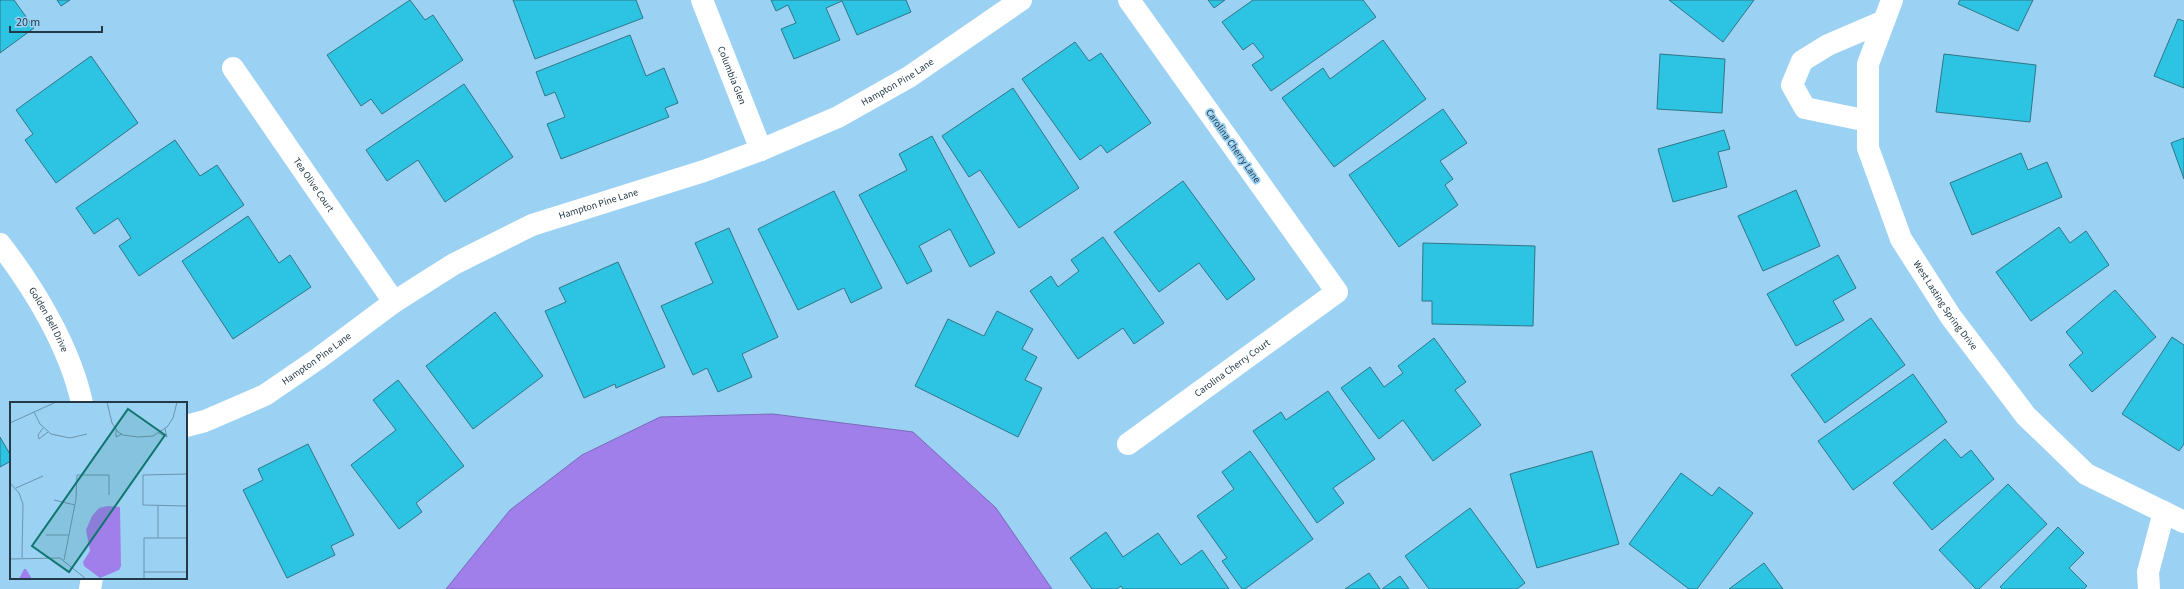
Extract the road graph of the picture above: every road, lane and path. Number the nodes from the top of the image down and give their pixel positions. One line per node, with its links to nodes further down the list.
1 (702, 0): 8 (street, Columbia Glen)
2 (1021, 0): 8 (street, Hampton Pine Lane)
3 (1129, 0): 10 (street, Carolina Cherry Lane)
4 (1892, 0): 5 (street, West Lasting Spring Drive)
5 (1884, 21): 7 (street, West Lasting Spring Drive); 7 (street)
6 (233, 68): 11 (street, Tea Olive Court)
7 (1868, 121): 15 (street, West Lasting Spring Drive)
8 (761, 150): 11 (street, Hampton Pine Lane)
9 (0, 244): 12 (street, Golden Bell Drive)
10 (1337, 292): 14 (street, Carolina Cherry Court)
11 (394, 302): 13 (street, Hampton Pine Lane)
12 (82, 402)
13 (187, 426)
14 (1128, 444)
15 (2164, 512): 16 (street, West Lasting Spring Drive); 19 (street)
16 (2184, 522)
17 (92, 579): 18 (street)
18 (90, 589)
19 (2149, 589)

